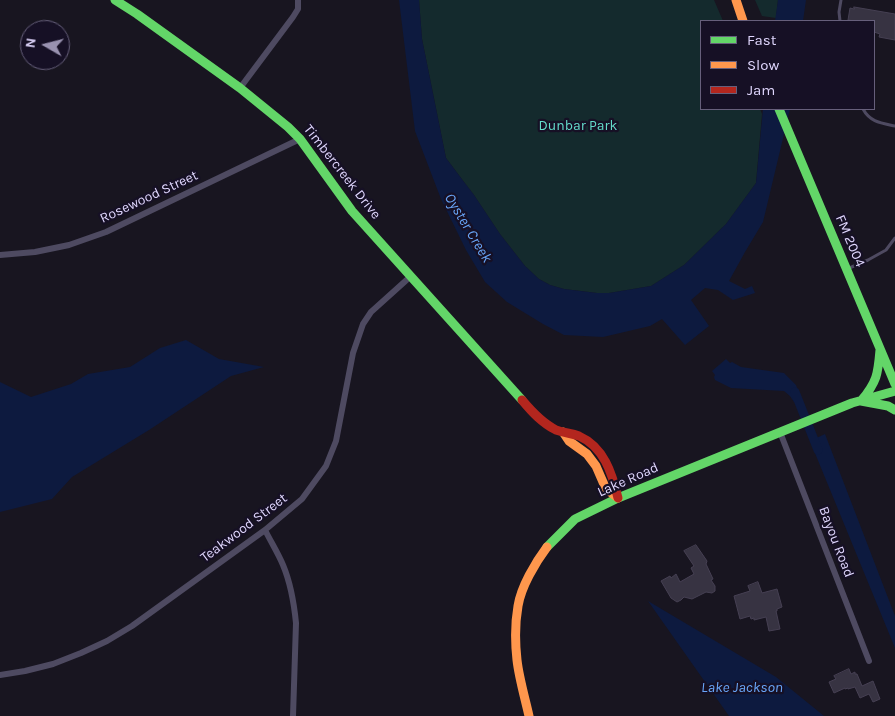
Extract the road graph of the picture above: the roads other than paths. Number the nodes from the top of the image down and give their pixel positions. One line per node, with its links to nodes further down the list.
1 (115, 0): 7 (street, Timbercreek Drive)
2 (298, 0): 7 (street)
3 (736, 0): 5 (street)
4 (841, 0): 6 (lane)
5 (744, 20)
6 (840, 20)
7 (240, 88): 11 (street, Timbercreek Drive)
8 (779, 110): 14 (street, FM 2004 / FM 2004)
9 (864, 110): 10 (lane)
10 (895, 126)
11 (300, 139): 13 (street, Rosewood Street); 15 (street, Timbercreek Drive)
12 (895, 238): 14 (lane)
13 (0, 255)
14 (847, 269): 16 (street, FM 2004 / FM 2004)
15 (411, 276): 22 (street, Timbercreek Drive); 23 (street, Teakwood Street)
16 (880, 348): 17 (street, FM 2004 / FM 2004); 19 (street)
17 (895, 384)
18 (895, 391): 19 (street, Lake Road)
19 (861, 401): 20 (street); 21 (street, Lake Road)
20 (895, 410)
21 (780, 432): 22 (street, Lake Road); 24 (street, Bayou Road)
22 (618, 498): 27 (street, Lake Road)
23 (265, 530): 25 (street, Teakwood Street); 26 (street)
24 (869, 661)
25 (0, 675)
26 (293, 716)
27 (529, 716)

